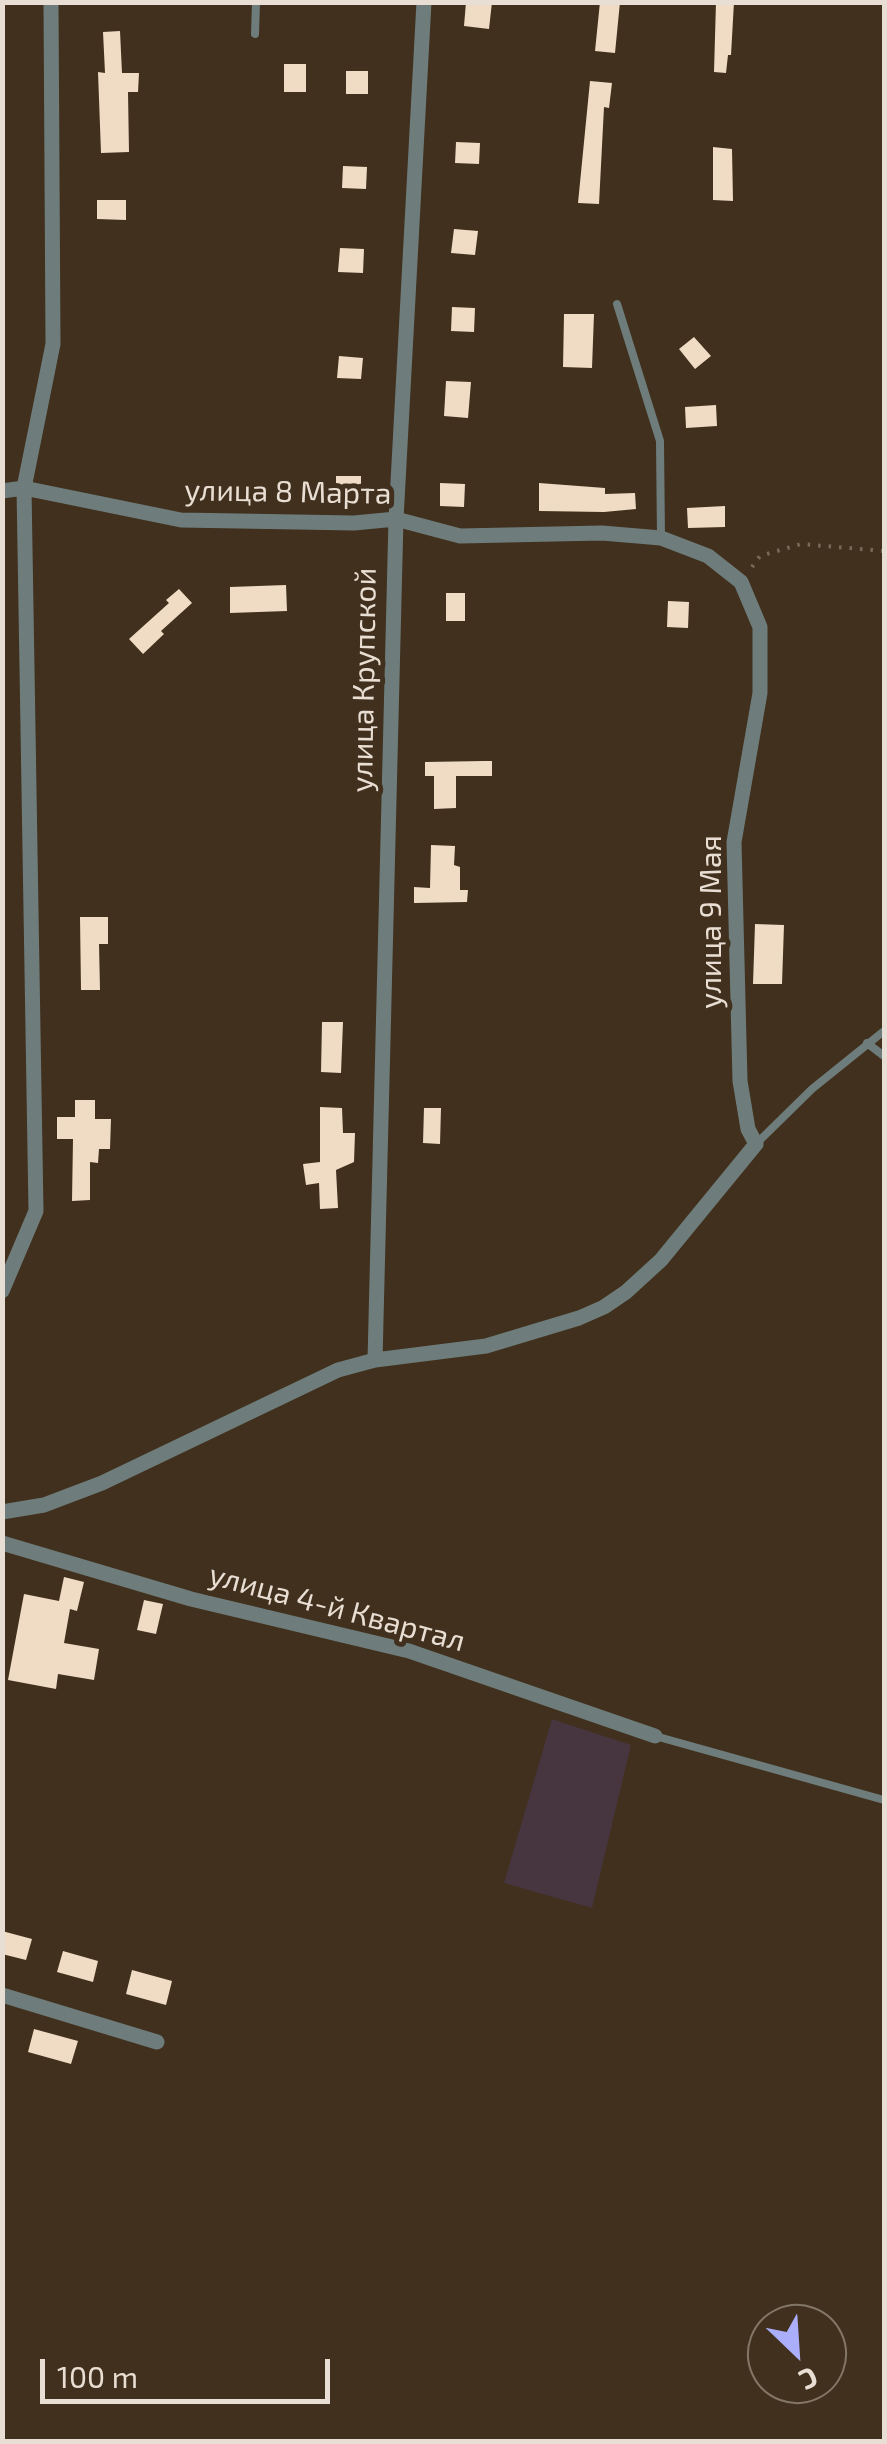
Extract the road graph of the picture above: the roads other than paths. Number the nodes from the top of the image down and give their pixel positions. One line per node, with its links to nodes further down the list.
1 (51, 2): 6 (street)
2 (256, 2): 4 (lane)
3 (424, 2): 8 (street, улица Крупской)
4 (255, 34)
5 (617, 304): 9 (lane)
6 (24, 488): 7 (street, улица 8 Марта); 8 (street, улица 8 Марта); 15 (street)
7 (2, 491)
8 (396, 519): 9 (street, улица 8 Марта); 16 (street, улица Крупской)
9 (662, 538): 10 (street, улица 8 Марта)
10 (741, 582): 14 (street, улица 9 Мая)
11 (884, 1030): 12 (lane)
12 (867, 1043): 13 (lane); 14 (lane)
13 (884, 1056)
14 (756, 1144): 16 (street)
15 (2, 1291)
16 (375, 1360): 17 (street)
17 (2, 1512)
18 (2, 1542): 19 (street, улица 4-й Квартал)
19 (654, 1736): 20 (lane)
20 (884, 1800)
21 (2, 1996): 22 (street)
22 (157, 2042)

